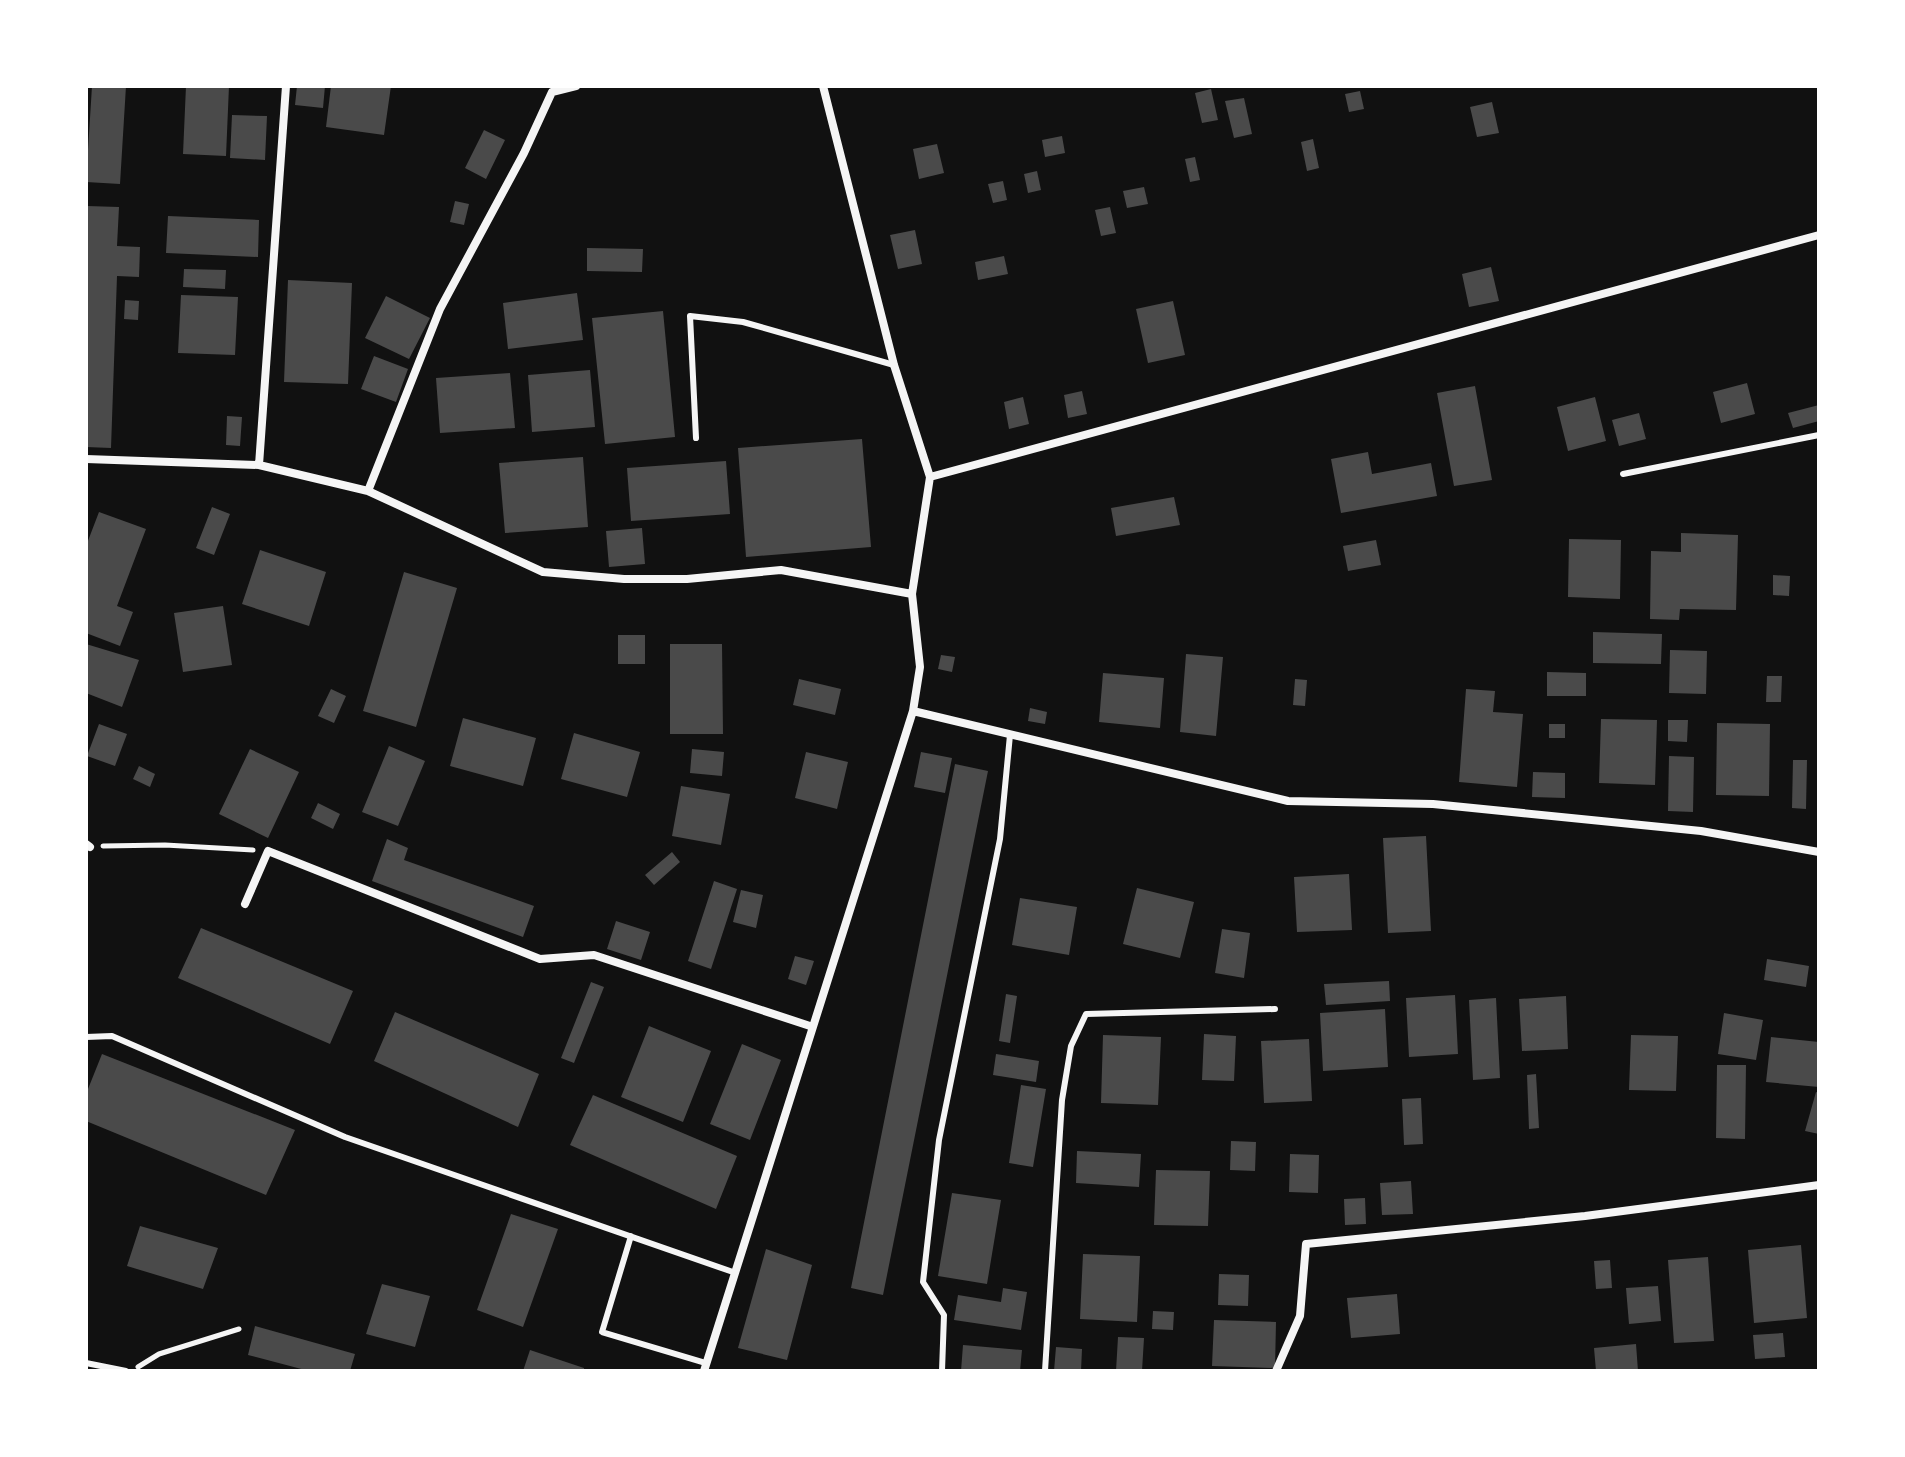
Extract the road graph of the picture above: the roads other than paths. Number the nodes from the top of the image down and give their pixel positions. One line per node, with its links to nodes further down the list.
1 (286, 86): 9 (street)
2 (576, 86): 12 (street)
3 (823, 86): 5 (street)
4 (1819, 235): 11 (street)
5 (894, 365): 7 (lane); 11 (street)
6 (1819, 435): 10 (lane)
7 (696, 438)
8 (86, 459): 9 (street)
9 (259, 465): 12 (street)
10 (1623, 474)
11 (930, 477): 13 (street)
12 (368, 491): 13 (street)
13 (912, 594): 14 (street)
14 (913, 711): 15 (street); 19 (street)
15 (1010, 735): 16 (street); 27 (lane)
16 (1819, 852)
17 (245, 904): 19 (street)
18 (1275, 1009): 28 (lane)
19 (810, 1026): 23 (street)
20 (86, 1037): 22 (lane)
21 (1819, 1185): 29 (street)
22 (631, 1236): 23 (lane); 25 (lane)
23 (733, 1272): 25 (street)
24 (86, 1363): 26 (lane)
25 (705, 1367)
26 (128, 1371)
27 (942, 1371)
28 (1045, 1371)
29 (1276, 1371)

